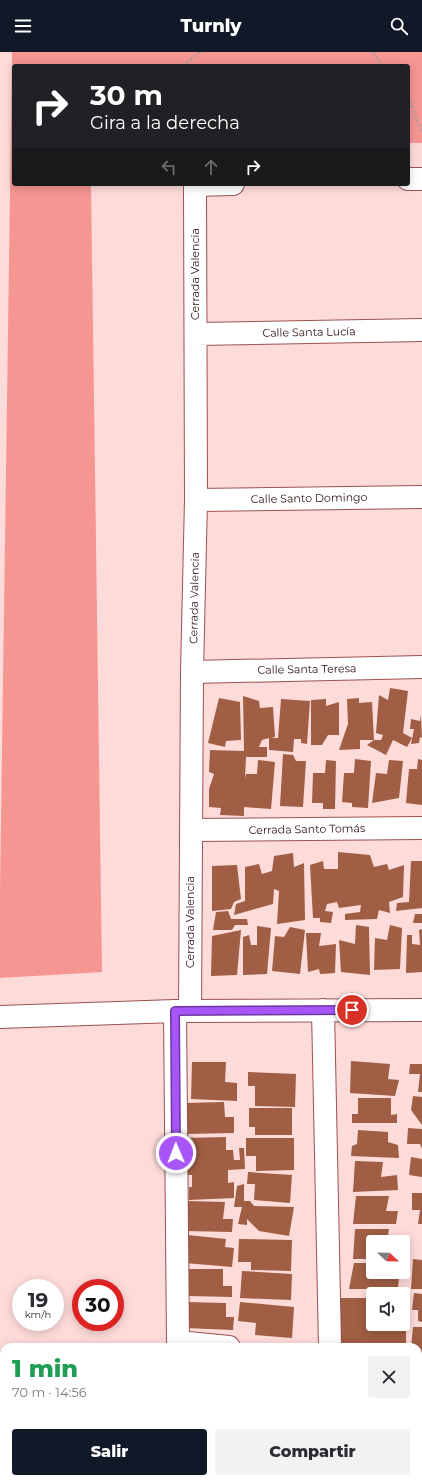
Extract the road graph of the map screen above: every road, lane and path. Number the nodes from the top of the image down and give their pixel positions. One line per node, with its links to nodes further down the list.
1 (200, 52): 3 (path)
2 (373, 52): 4 (path)
3 (185, 64)
4 (382, 64)
5 (410, 101): 6 (path)
6 (422, 132)
7 (410, 179): 8 (street)
8 (422, 179)
9 (195, 186): 11 (street, Cerrada Valencia)
10 (422, 330): 11 (street, Calle Santa Lucía)
11 (196, 334): 13 (street, Cerrada Valencia)
12 (422, 496): 13 (street, Calle Santo Domingo)
13 (196, 500): 15 (street, Cerrada Valencia)
14 (422, 666): 15 (street, Calle Santa Teresa)
15 (192, 672): 17 (street, Cerrada Valencia)
16 (422, 828): 17 (street, Cerrada Santo Tomás)
17 (191, 830): 20 (street, Cerrada Valencia)
18 (323, 1010): 19 (street); 20 (street); 23 (street)
19 (422, 1010)
20 (182, 1011): 21 (street); 22 (street, Cerrada Valencia)
21 (0, 1017)
22 (188, 1343)
23 (330, 1343)

